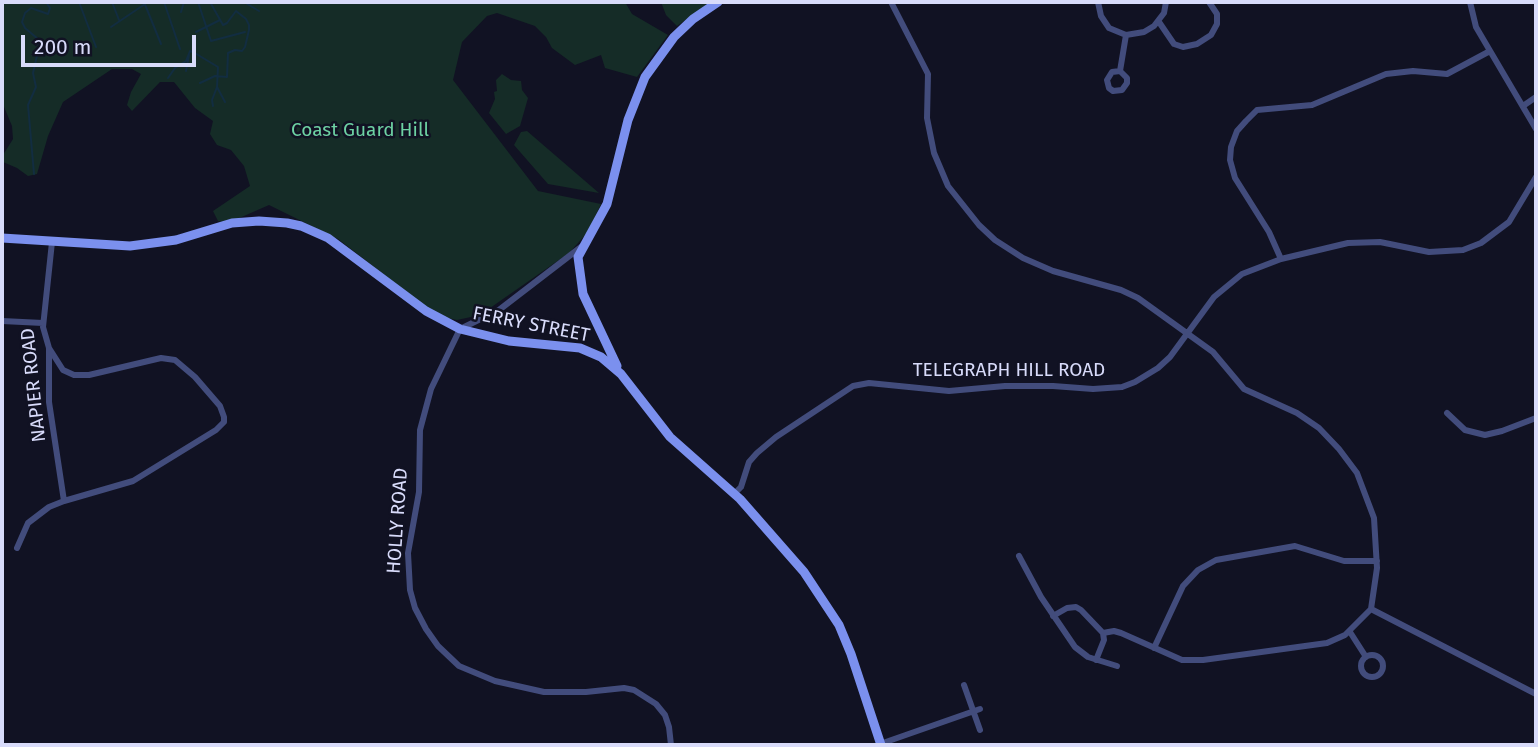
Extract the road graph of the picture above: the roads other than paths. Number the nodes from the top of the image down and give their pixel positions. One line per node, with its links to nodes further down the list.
1 (719, 2): 17 (street)
2 (891, 2): 22 (street)
3 (1098, 2): 8 (street)
4 (1166, 2): 7 (street)
5 (1209, 2): 7 (street)
6 (1470, 2): 9 (street)
7 (1158, 22): 8 (street)
8 (1126, 35): 10 (street)
9 (1490, 51): 12 (street); 18 (street)
10 (1120, 71)
11 (1536, 97): 12 (street)
12 (1523, 106): 13 (street)
13 (1536, 129)
14 (1536, 177): 18 (street, TELEGRAPH HILL ROAD)
15 (2, 238): 16 (street, FERRY STREET)
16 (52, 242): 20 (street, NAPIER ROAD); 21 (street, FERRY STREET)
17 (585, 243): 21 (street); 24 (street)
18 (1280, 259): 22 (street, TELEGRAPH HILL ROAD)
19 (2, 321): 20 (street)
20 (43, 323): 23 (street, NAPIER ROAD)
21 (460, 329): 24 (street, FERRY STREET); 45 (street, HOLLY ROAD)
22 (1186, 333): 27 (street, TELEGRAPH HILL ROAD); 31 (street)
23 (49, 348): 28 (street, NAPIER ROAD); 28 (street)
24 (621, 374): 27 (street, FERRY STREET)
25 (1447, 413): 26 (street)
26 (1536, 418)
27 (734, 494): 44 (street, FERRY STREET)
28 (64, 501): 29 (street)
29 (17, 548)
30 (1019, 556): 33 (street)
31 (1377, 561): 32 (street); 36 (street)
32 (1371, 610): 34 (street); 41 (street)
33 (1053, 616): 35 (street); 38 (street)
34 (1350, 632): 36 (street); 37 (street)
35 (1103, 633): 36 (street); 38 (street)
36 (1154, 648)
37 (1366, 657)
38 (1096, 660): 39 (street)
39 (1117, 666)
40 (964, 685): 42 (street)
41 (1536, 694)
42 (977, 710): 43 (street); 44 (street)
43 (980, 730)
44 (880, 744)
45 (671, 745)

